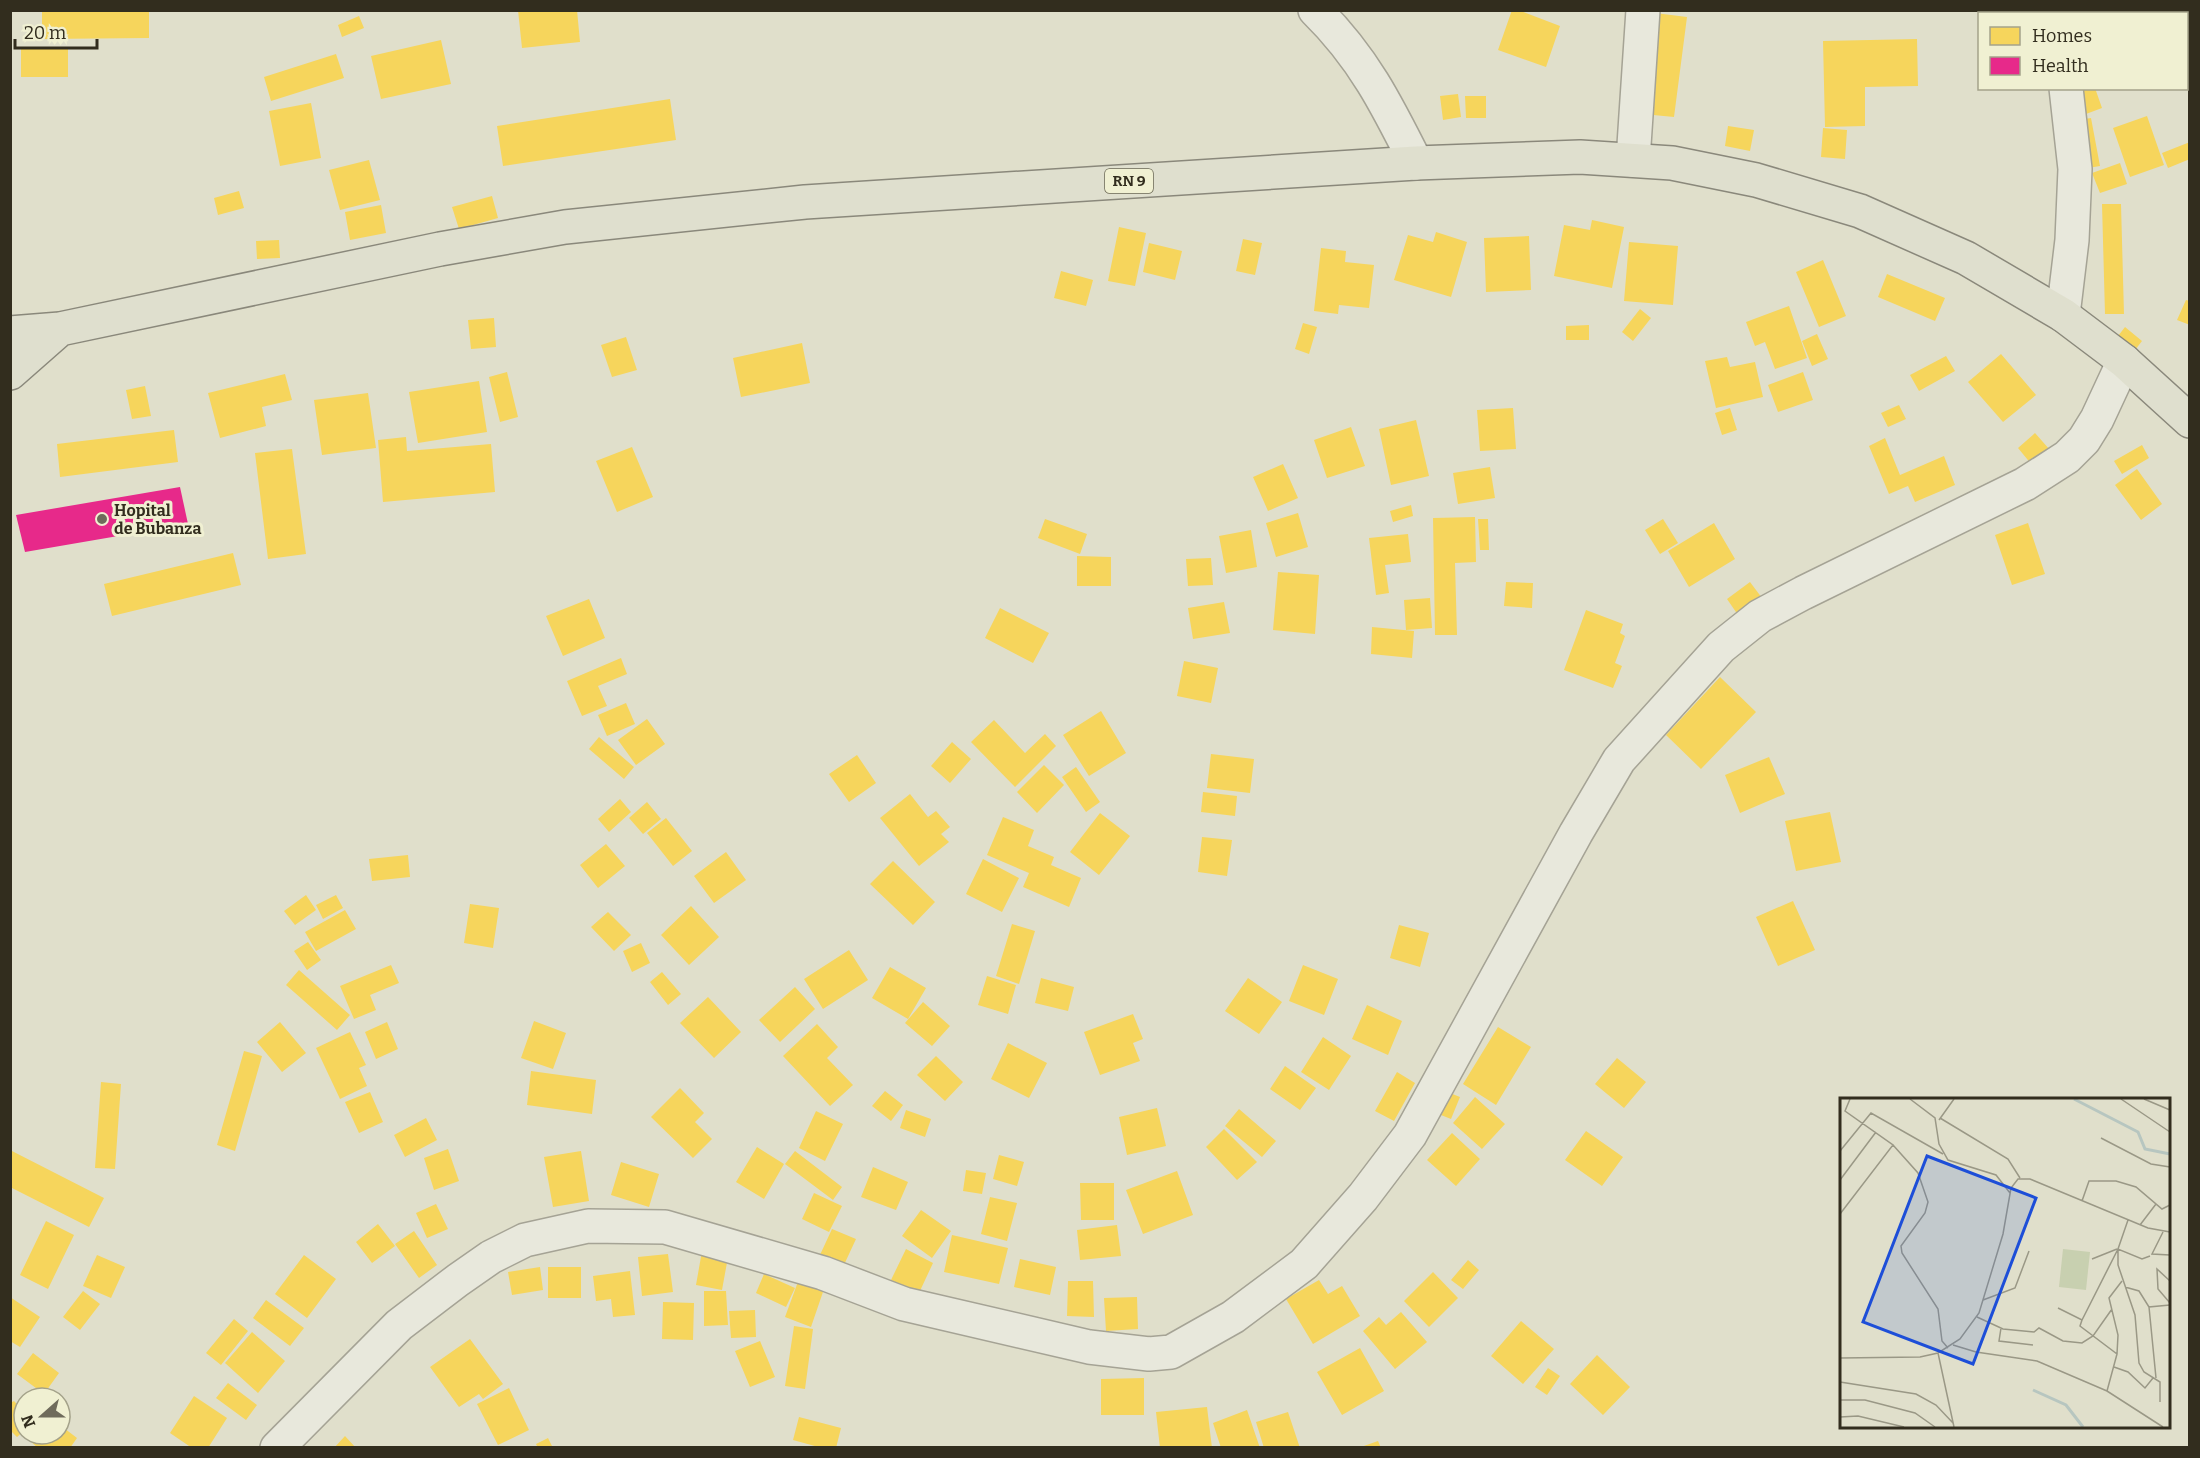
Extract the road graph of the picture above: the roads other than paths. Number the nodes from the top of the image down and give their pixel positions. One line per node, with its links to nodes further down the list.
1 (1315, 10): 5 (street)
2 (1643, 10): 4 (street)
3 (2066, 90): 6 (street)
4 (1633, 160): 5 (main road, RN 9); 6 (main road, RN 9)
5 (1416, 163): 7 (main road, RN 9)
6 (2063, 315): 9 (main road, RN 9)
7 (60, 328): 8 (main road, RN 9); 10 (main road)
8 (10, 333)
9 (2124, 361): 11 (main road, RN 9); 12 (street)
10 (10, 372)
11 (2190, 421)
12 (277, 1448)

